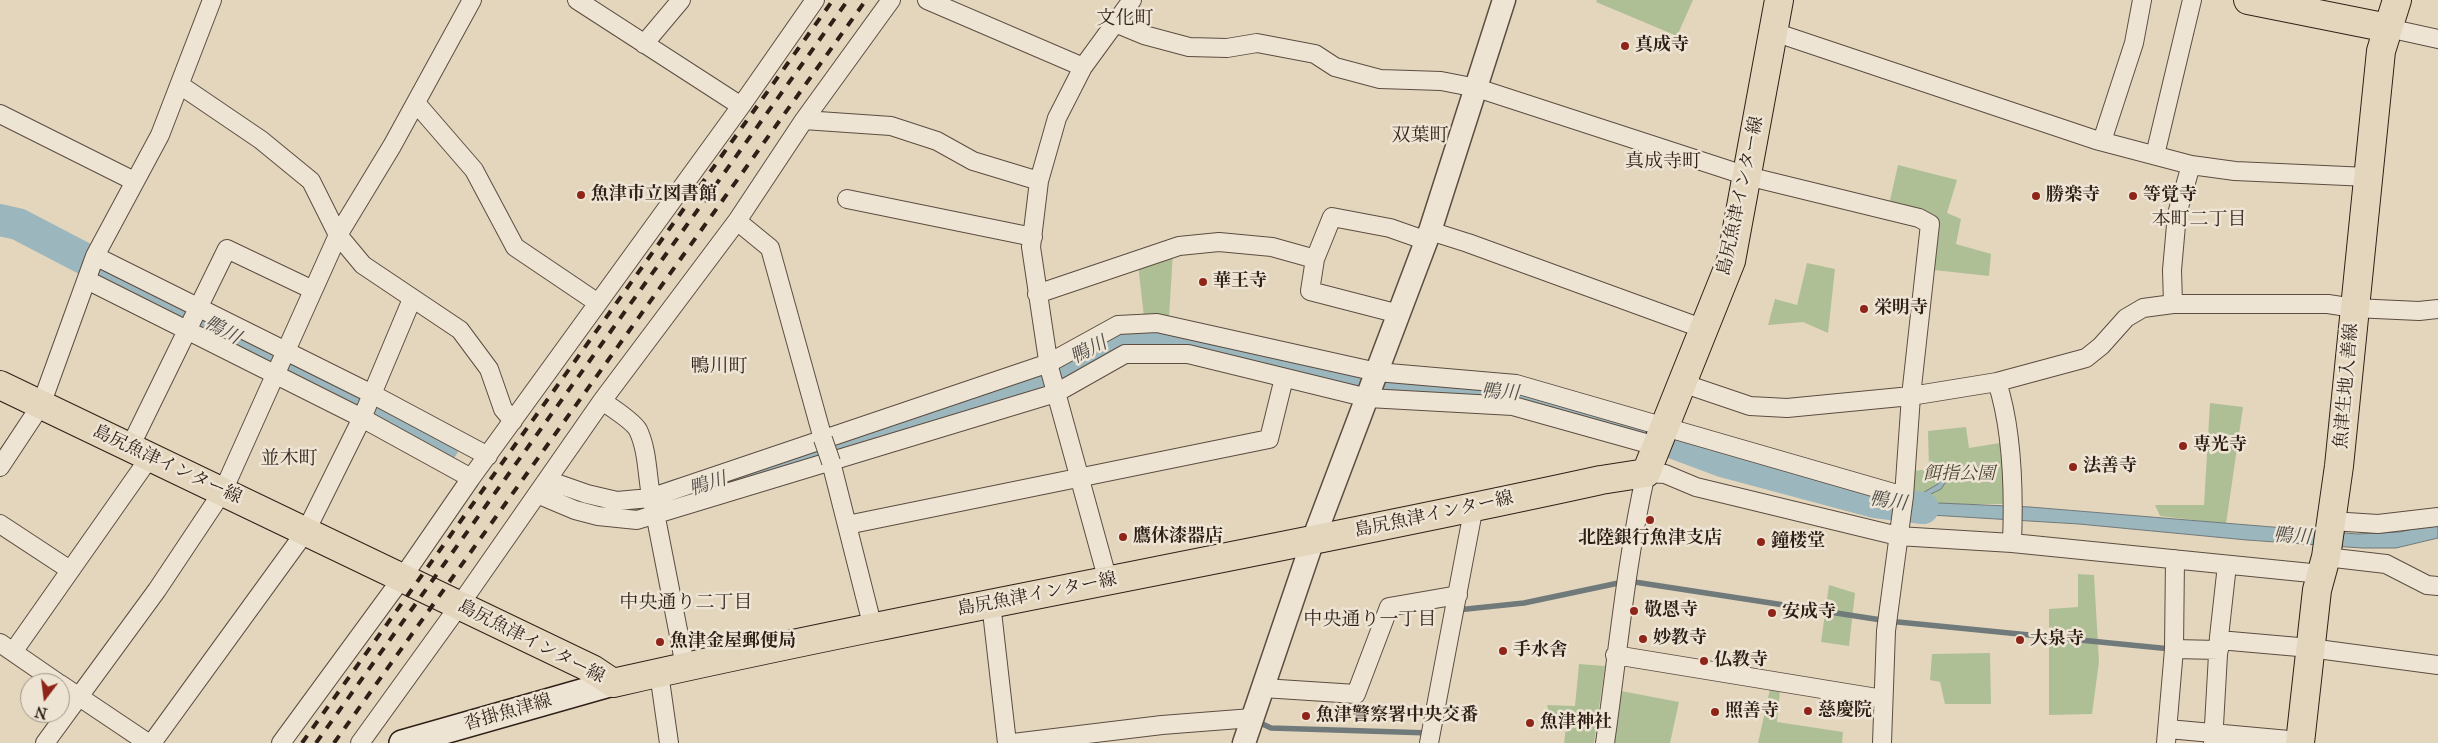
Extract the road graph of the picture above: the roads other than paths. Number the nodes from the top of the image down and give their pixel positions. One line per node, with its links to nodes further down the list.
1 (212, 0): 21 (street)
2 (472, 0): 23 (street)
3 (577, 0): 19 (street)
4 (680, 0): 19 (street)
5 (814, 0): 24 (street)
6 (891, 0): 26 (street)
7 (927, 0): 20 (street)
8 (1132, 0): 15 (street)
9 (1504, 0): 22 (street)
10 (1779, 0): 17 (main road, 島尻魚津インター線)
11 (2142, 0): 27 (street)
12 (2192, 0): 28 (street)
13 (2248, 0): 16 (main road)
14 (2396, 0): 16 (main road, 魚津生地入善線)
15 (1115, 23): 20 (street); 22 (street)
16 (2388, 28): 18 (street); 31 (main road, 魚津生地入善線)
17 (1772, 32): 27 (street); 30 (main road, 島尻魚津インター線)
18 (2438, 39)
19 (644, 44): 24 (street)
20 (1083, 67): 33 (street)
21 (180, 85): 32 (street); 36 (street)
22 (1477, 88): 30 (street); 37 (street)
23 (416, 102): 36 (street); 45 (street)
24 (741, 106): 45 (street)
25 (0, 114): 32 (street)
26 (804, 120): 33 (street); 35 (street)
27 (2102, 142): 28 (street)
28 (2155, 155): 29 (street)
29 (2191, 165): 31 (street); 46 (street)
30 (1747, 176): 51 (main road, 島尻魚津インター線); 62 (street)
31 (2368, 177): 48 (main road, 魚津生地入善線)
32 (134, 181): 39 (street)
33 (1039, 181): 38 (street)
34 (847, 199): 38 (street)
35 (737, 221): 63 (street); 81 (street, bridge)
36 (338, 236): 42 (street); 44 (street)
37 (1428, 236): 40 (street); 50 (street); 51 (street)
38 (1033, 237): 43 (street)
39 (95, 256): 41 (street); 47 (street)
40 (1315, 260): 43 (street); 50 (street)
41 (87, 280): 52 (street); 64 (street)
42 (313, 290): 47 (street); 53 (street)
43 (1037, 294): 54 (street)
44 (412, 299): 65 (street); 66 (street)
45 (598, 303): 66 (street)
46 (2173, 304): 48 (street); 57 (street)
47 (198, 308): 52 (street); 53 (street)
48 (2354, 308): 49 (street); 86 (main road, 魚津生地入善線)
49 (2438, 309)
50 (1399, 314): 60 (street)
51 (1704, 329): 58 (main road, 島尻魚津インター線)
52 (187, 331): 55 (street); 68 (street)
53 (287, 352): 55 (street); 65 (street)
54 (1049, 365): 60 (street); 61 (street); 77 (street)
55 (275, 376): 65 (street); 75 (street)
56 (1284, 378): 60 (street); 61 (street); 72 (street)
57 (1997, 382): 62 (street); 85 (street)
58 (1682, 383): 62 (street); 67 (main road, 島尻魚津インター線)
59 (0, 386): 64 (main road, 島尻魚津インター線)
60 (1372, 387): 67 (street); 67 (street); 84 (street)
61 (1056, 391): 72 (street); 77 (street)
62 (1911, 396): 76 (street)
63 (602, 401): 74 (street); 77 (street)
64 (41, 405): 68 (main road, 島尻魚津インター線); 70 (street)
65 (367, 406): 69 (street); 73 (street); 82 (street)
66 (513, 421): 69 (street)
67 (1660, 436): 71 (main road, 島尻魚津インター線); 76 (street)
68 (140, 452): 75 (main road, 島尻魚津インター線); 89 (street)
69 (488, 456): 73 (street)
70 (0, 467)
71 (1646, 473): 78 (main road, 島尻魚津インター線); 83 (street); 101 (street)
72 (1079, 477): 81 (street); 91 (street)
73 (471, 478): 90 (street)
74 (542, 487): 77 (street); 95 (street)
75 (223, 491): 82 (main road, 島尻魚津インター線); 109 (street)
76 (1904, 496): 83 (street)
77 (652, 505): 103 (street)
78 (1474, 506): 84 (main road, 島尻魚津インター線); 93 (street)
79 (2438, 516): 86 (street)
80 (0, 524): 89 (street)
81 (847, 525): 96 (street)
82 (306, 531): 90 (main road, 島尻魚津インター線); 116 (street)
83 (1898, 536): 85 (street); 110 (street)
84 (1313, 540): 91 (main road, 島尻魚津インター線); 107 (street)
85 (2012, 543): 87 (street)
86 (2327, 546): 88 (street); 92 (street); 99 (main road, 魚津生地入善線)
87 (2175, 559): 88 (street); 100 (street)
88 (2227, 565): 97 (street)
89 (70, 570): 98 (street)
90 (402, 578): 95 (main road, 島尻魚津インター線); 117 (street)
91 (1108, 581): 94 (main road, 島尻魚津インター線)
92 (2438, 586)
93 (1458, 595): 107 (street); 124 (street)
94 (990, 603): 96 (main road, 島尻魚津インター線); 121 (street)
95 (459, 606): 106 (main road, 島尻魚津インター線); 118 (street)
96 (873, 628): 103 (main road, 島尻魚津インター線)
97 (2219, 645): 99 (street); 100 (street); 113 (street)
98 (6, 648): 104 (street)
99 (2310, 648): 102 (street); 114 (main road, 魚津生地入善線)
100 (2174, 649): 112 (street)
101 (1615, 655): 110 (street); 125 (street)
102 (2438, 665)
103 (685, 666): 105 (main road, 島尻魚津インター線)
104 (43, 673)
105 (659, 673): 106 (main road, 島尻魚津インター線); 120 (street)
106 (613, 683): 119 (main road, 沓掛魚津線)
107 (1263, 688): 111 (street)
108 (70, 691): 109 (street)
109 (78, 696): 115 (street); 116 (street)
110 (1883, 698): 126 (street)
111 (1252, 718): 122 (street); 123 (street)
112 (2167, 736): 113 (street)
113 (2213, 739): 114 (street)
114 (2300, 742)
115 (45, 743)
116 (150, 743)
117 (281, 743)
118 (360, 743)
119 (402, 743)
120 (669, 743)
121 (1008, 743)
122 (1013, 743)
123 (1244, 743)
124 (1429, 743)
125 (1605, 743)
126 (1882, 743)

